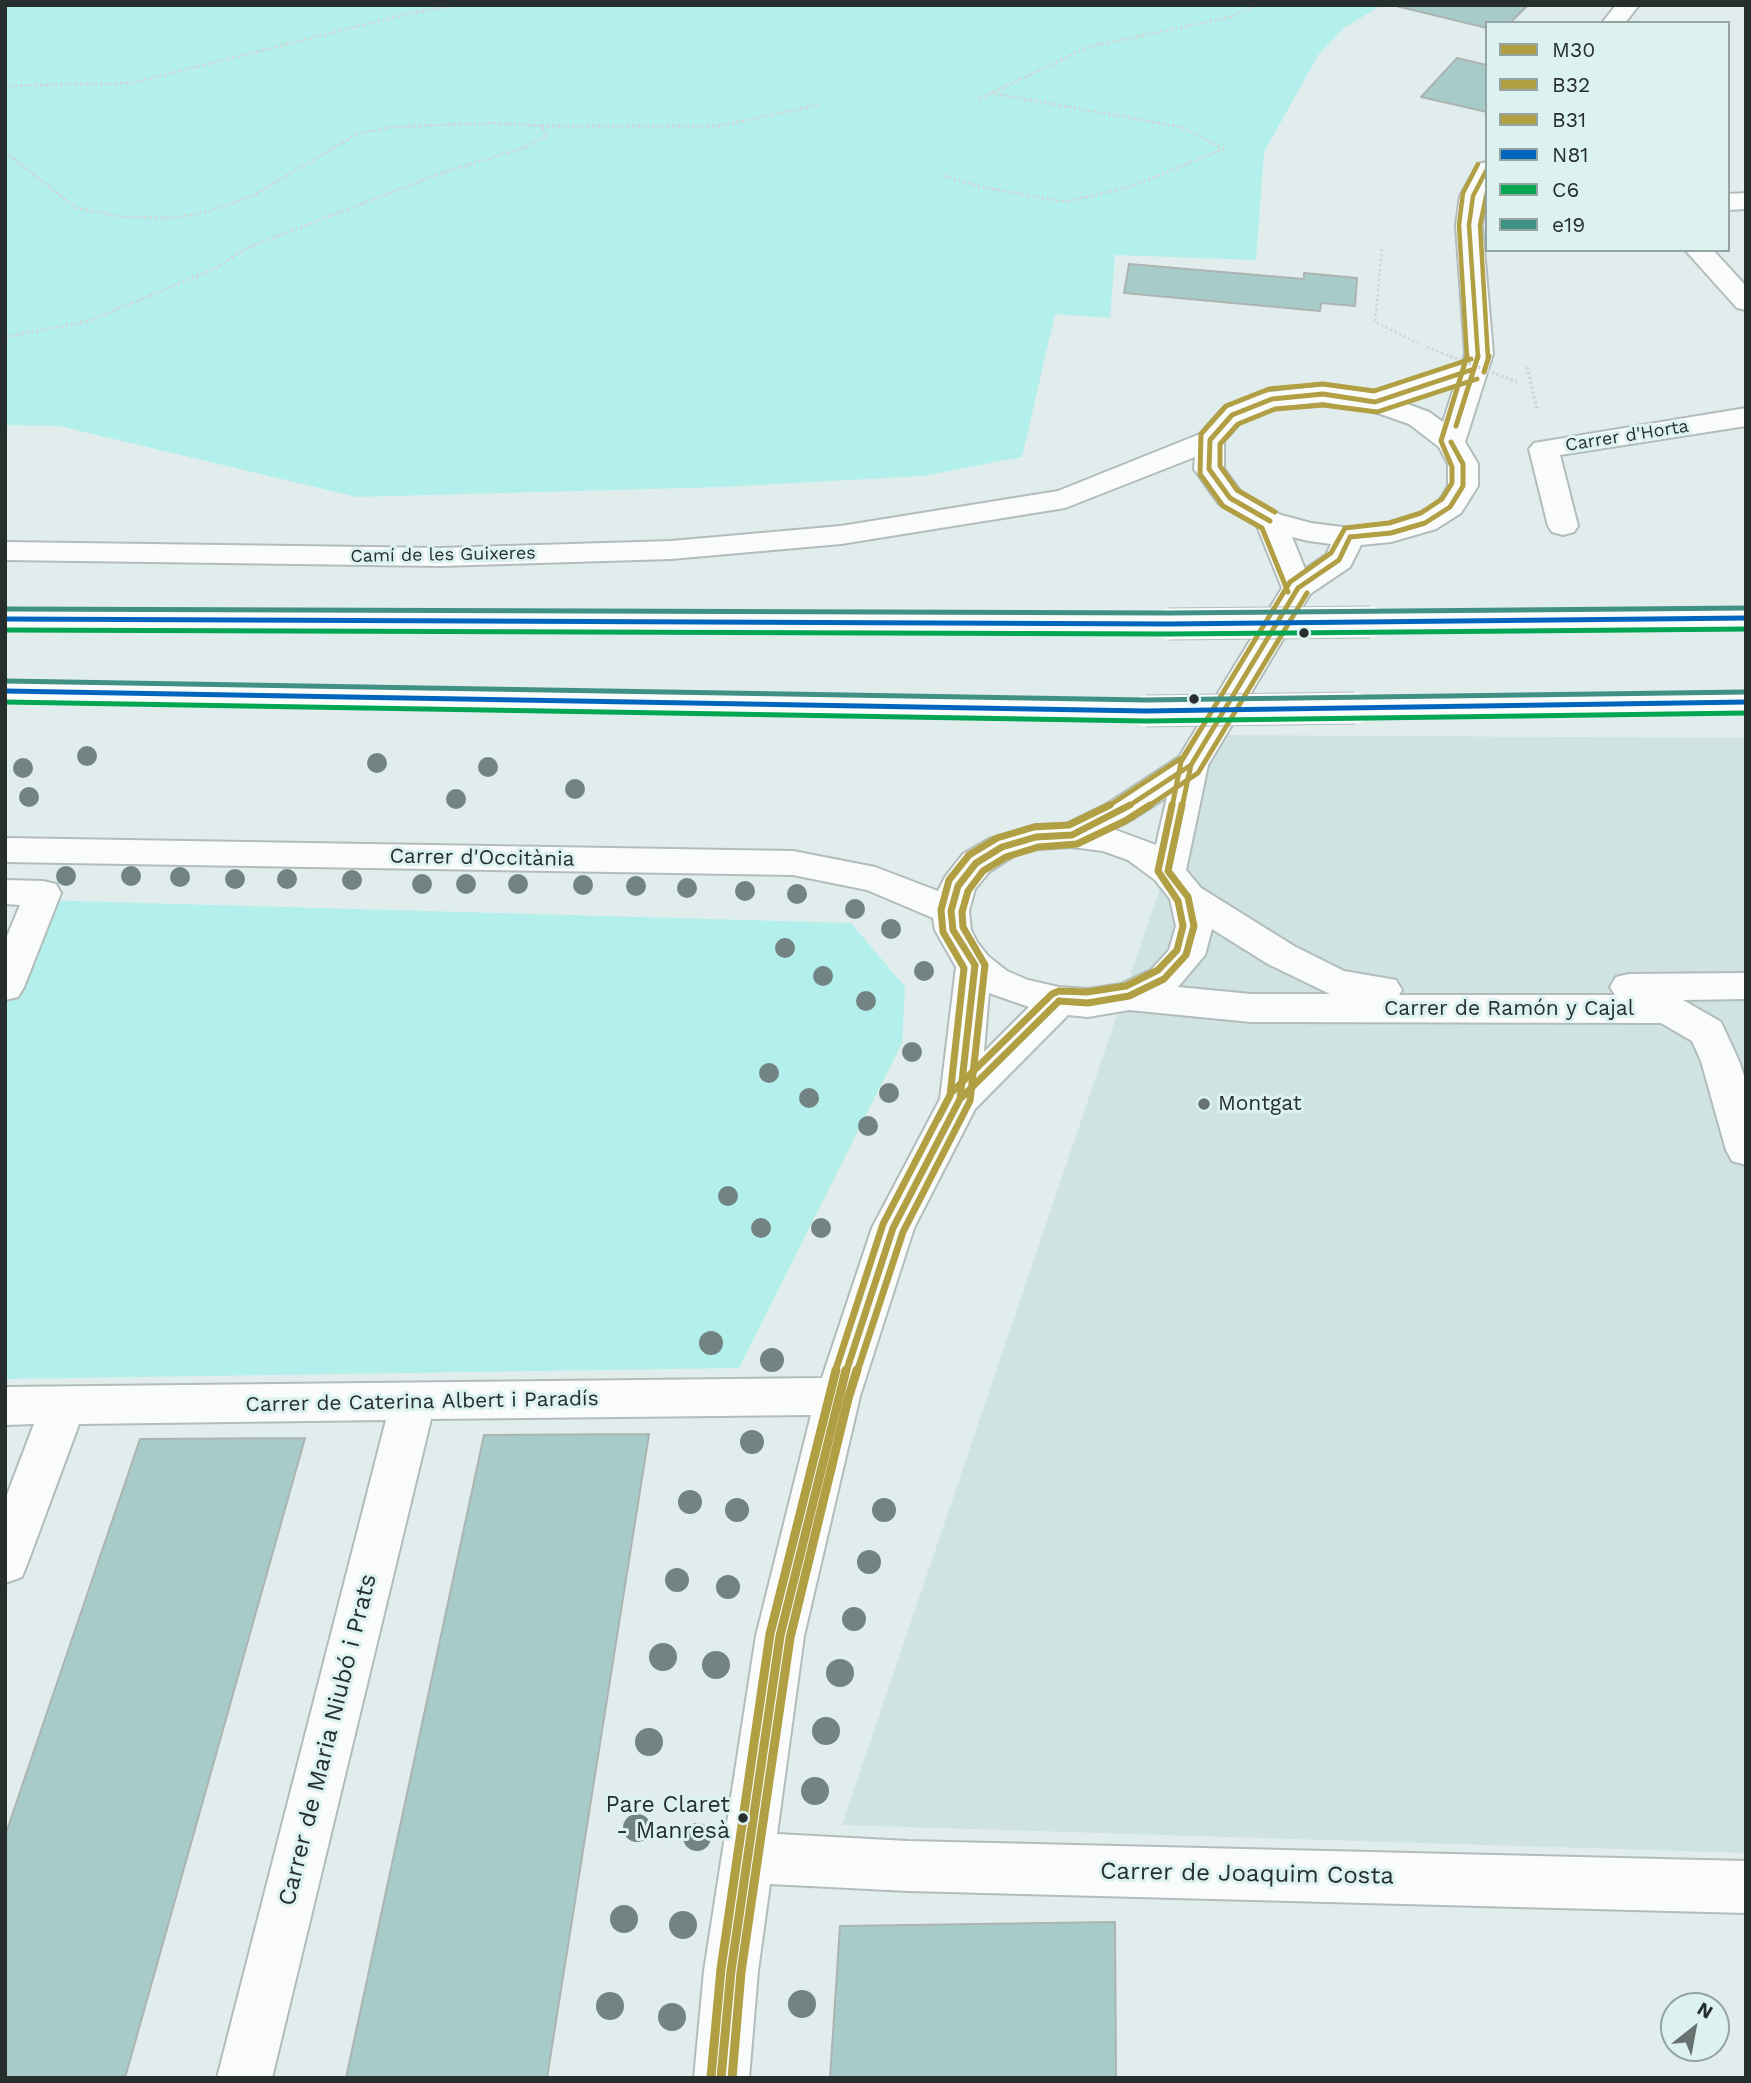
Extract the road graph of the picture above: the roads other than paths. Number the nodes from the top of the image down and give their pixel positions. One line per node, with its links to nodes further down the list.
1 (1628, 5): 2 (main road)
2 (1615, 21)
3 (1485, 173): 6 (main road)
4 (1700, 252): 5 (main road)
5 (1746, 302)
6 (1474, 369): 7 (main road); 10 (main road)
7 (1375, 402): 9 (main road); 10 (main road)
8 (1746, 417): 12 (main road, Carrer d'Horta)
9 (1210, 440): 11 (main road); 14 (main road, Camí de les Guixeres)
10 (1451, 442): 13 (main road)
11 (1270, 521): 13 (main road); 15 (main road)
12 (1563, 526)
13 (1350, 537): 15 (main road)
14 (5, 551)
15 (1298, 588): 20 (main road)
16 (1746, 618): 17 (main road, bridge)
17 (5, 619)
18 (5, 691): 19 (main road, bridge)
19 (1746, 702)
20 (1191, 765): 21 (main road); 23 (main road)
21 (1072, 835): 23 (main road); 25 (main road)
22 (5, 850): 25 (main road, Carrer d'Occitània)
23 (1178, 884): 26 (main road, Carrer de Ramón y Cajal); 30 (main road)
24 (5, 892): 29 (main road)
25 (951, 911): 27 (main road)
26 (1281, 955): 28 (main road, Carrer de Ramón y Cajal); 33 (main road)
27 (975, 965): 32 (main road); 35 (main road)
28 (1746, 986)
29 (5, 987)
30 (1129, 996): 32 (main road); 33 (main road, Carrer de Ramón y Cajal)
31 (1746, 997): 34 (main road)
32 (1059, 1001): 35 (main road)
33 (1251, 1008): 34 (main road, Carrer de Ramón y Cajal)
34 (1707, 1031): 36 (main road)
35 (960, 1099): 37 (main road)
36 (1746, 1150)
37 (838, 1396): 38 (main road, Carrer de Caterina Albert i Paradís); 42 (main road)
38 (413, 1403): 40 (main road, Carrer de Caterina Albert i Paradís); 44 (main road, Carrer de Maria Niubó i Prats)
39 (5, 1406): 40 (main road, Carrer de Caterina Albert i Paradís)
40 (63, 1406): 41 (main road)
41 (5, 1562)
42 (748, 1858): 43 (main road, Carrer de Joaquim Costa); 45 (main road)
43 (1746, 1887)
44 (244, 2078)
45 (721, 2078)

